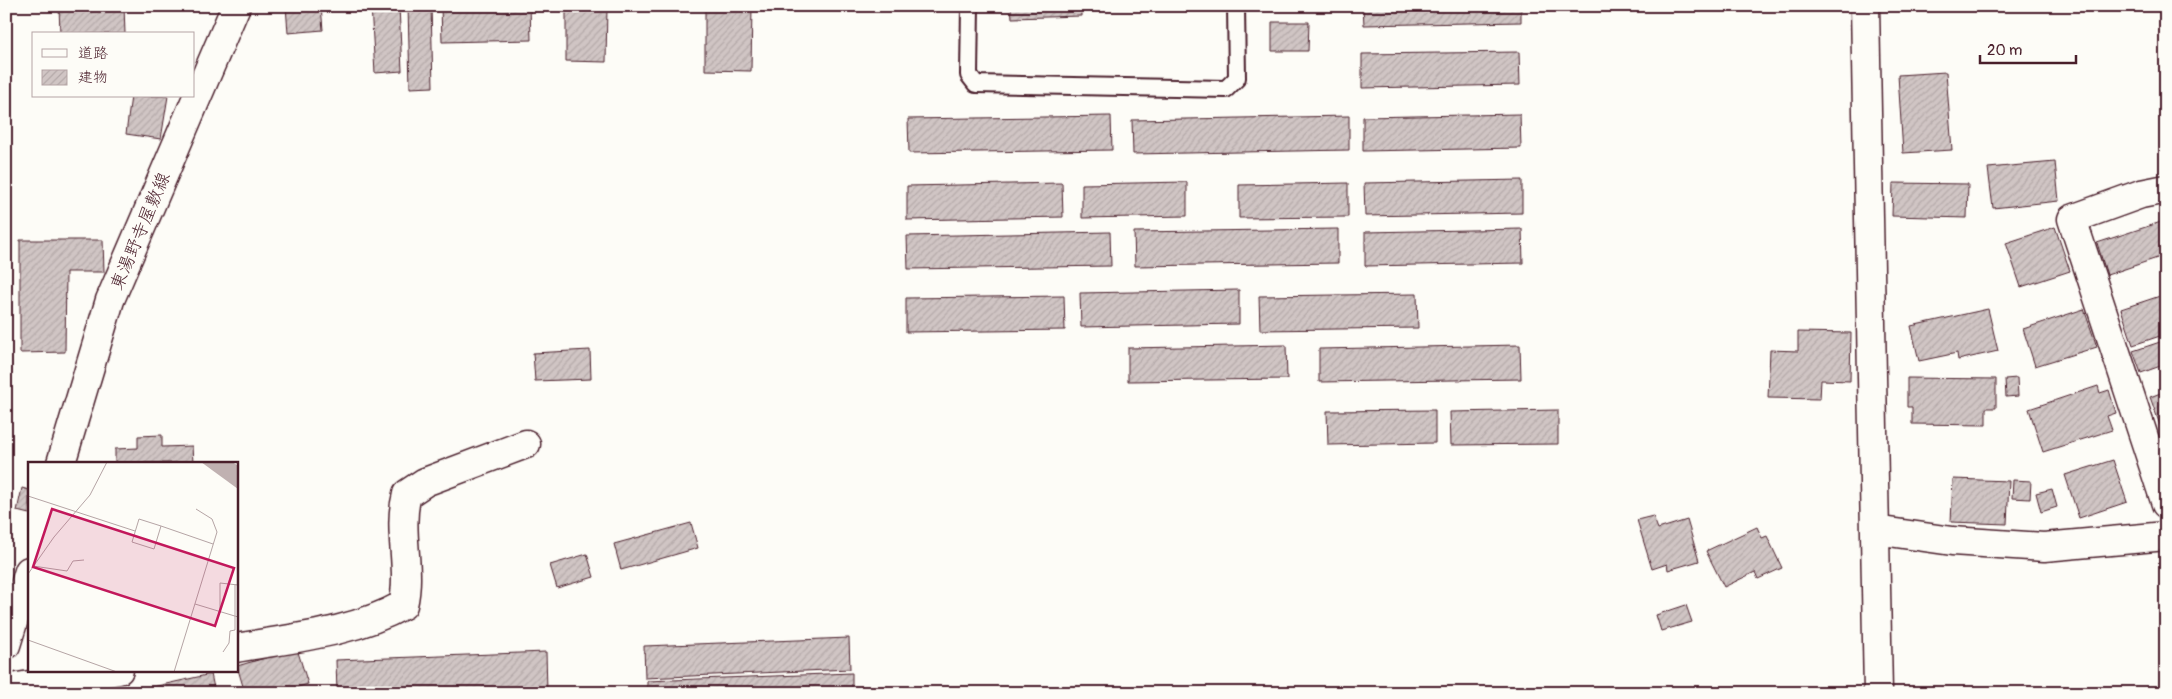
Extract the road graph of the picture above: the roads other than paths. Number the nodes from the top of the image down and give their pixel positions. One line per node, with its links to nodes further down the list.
1 (236, 6): 7 (street, 東湯野寺屋敷線)
2 (970, 6): 3 (lane)
3 (1236, 6)
4 (1864, 6): 9 (street)
5 (2166, 189): 8 (street)
6 (526, 444): 13 (street)
7 (61, 462)
8 (2166, 504)
9 (1875, 530): 10 (street); 16 (street)
10 (2166, 536)
11 (28, 574): 12 (street)
12 (6, 645)
13 (238, 648)
14 (107, 672): 15 (street)
15 (6, 689)
16 (1878, 693)

